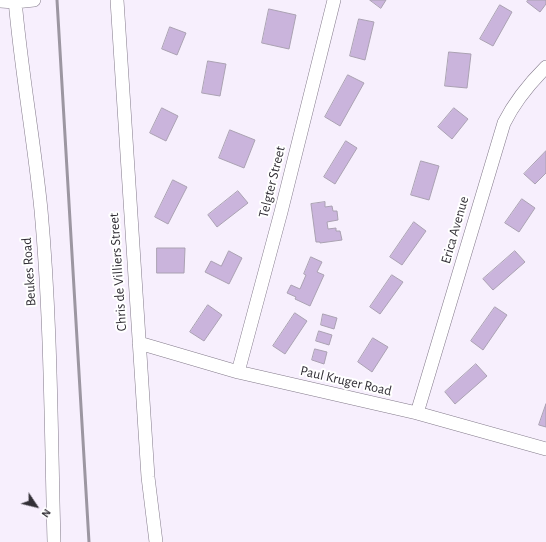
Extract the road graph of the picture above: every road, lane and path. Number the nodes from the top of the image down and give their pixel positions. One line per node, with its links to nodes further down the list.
1 (34, 0): 5 (street)
2 (117, 0): 7 (street, Chris de Villiers Street)
3 (334, 0): 8 (street, Telgter Street)
4 (0, 1): 5 (street)
5 (15, 1): 11 (street, Beukes Road)
6 (546, 67): 9 (street, Erica Avenue)
7 (139, 343): 8 (street, Paul Kruger Road); 12 (street, Chris de Villiers Street)
8 (238, 372): 9 (street, Paul Kruger Road)
9 (418, 414): 10 (street, Paul Kruger Road)
10 (546, 449)
11 (54, 542)
12 (156, 542)

